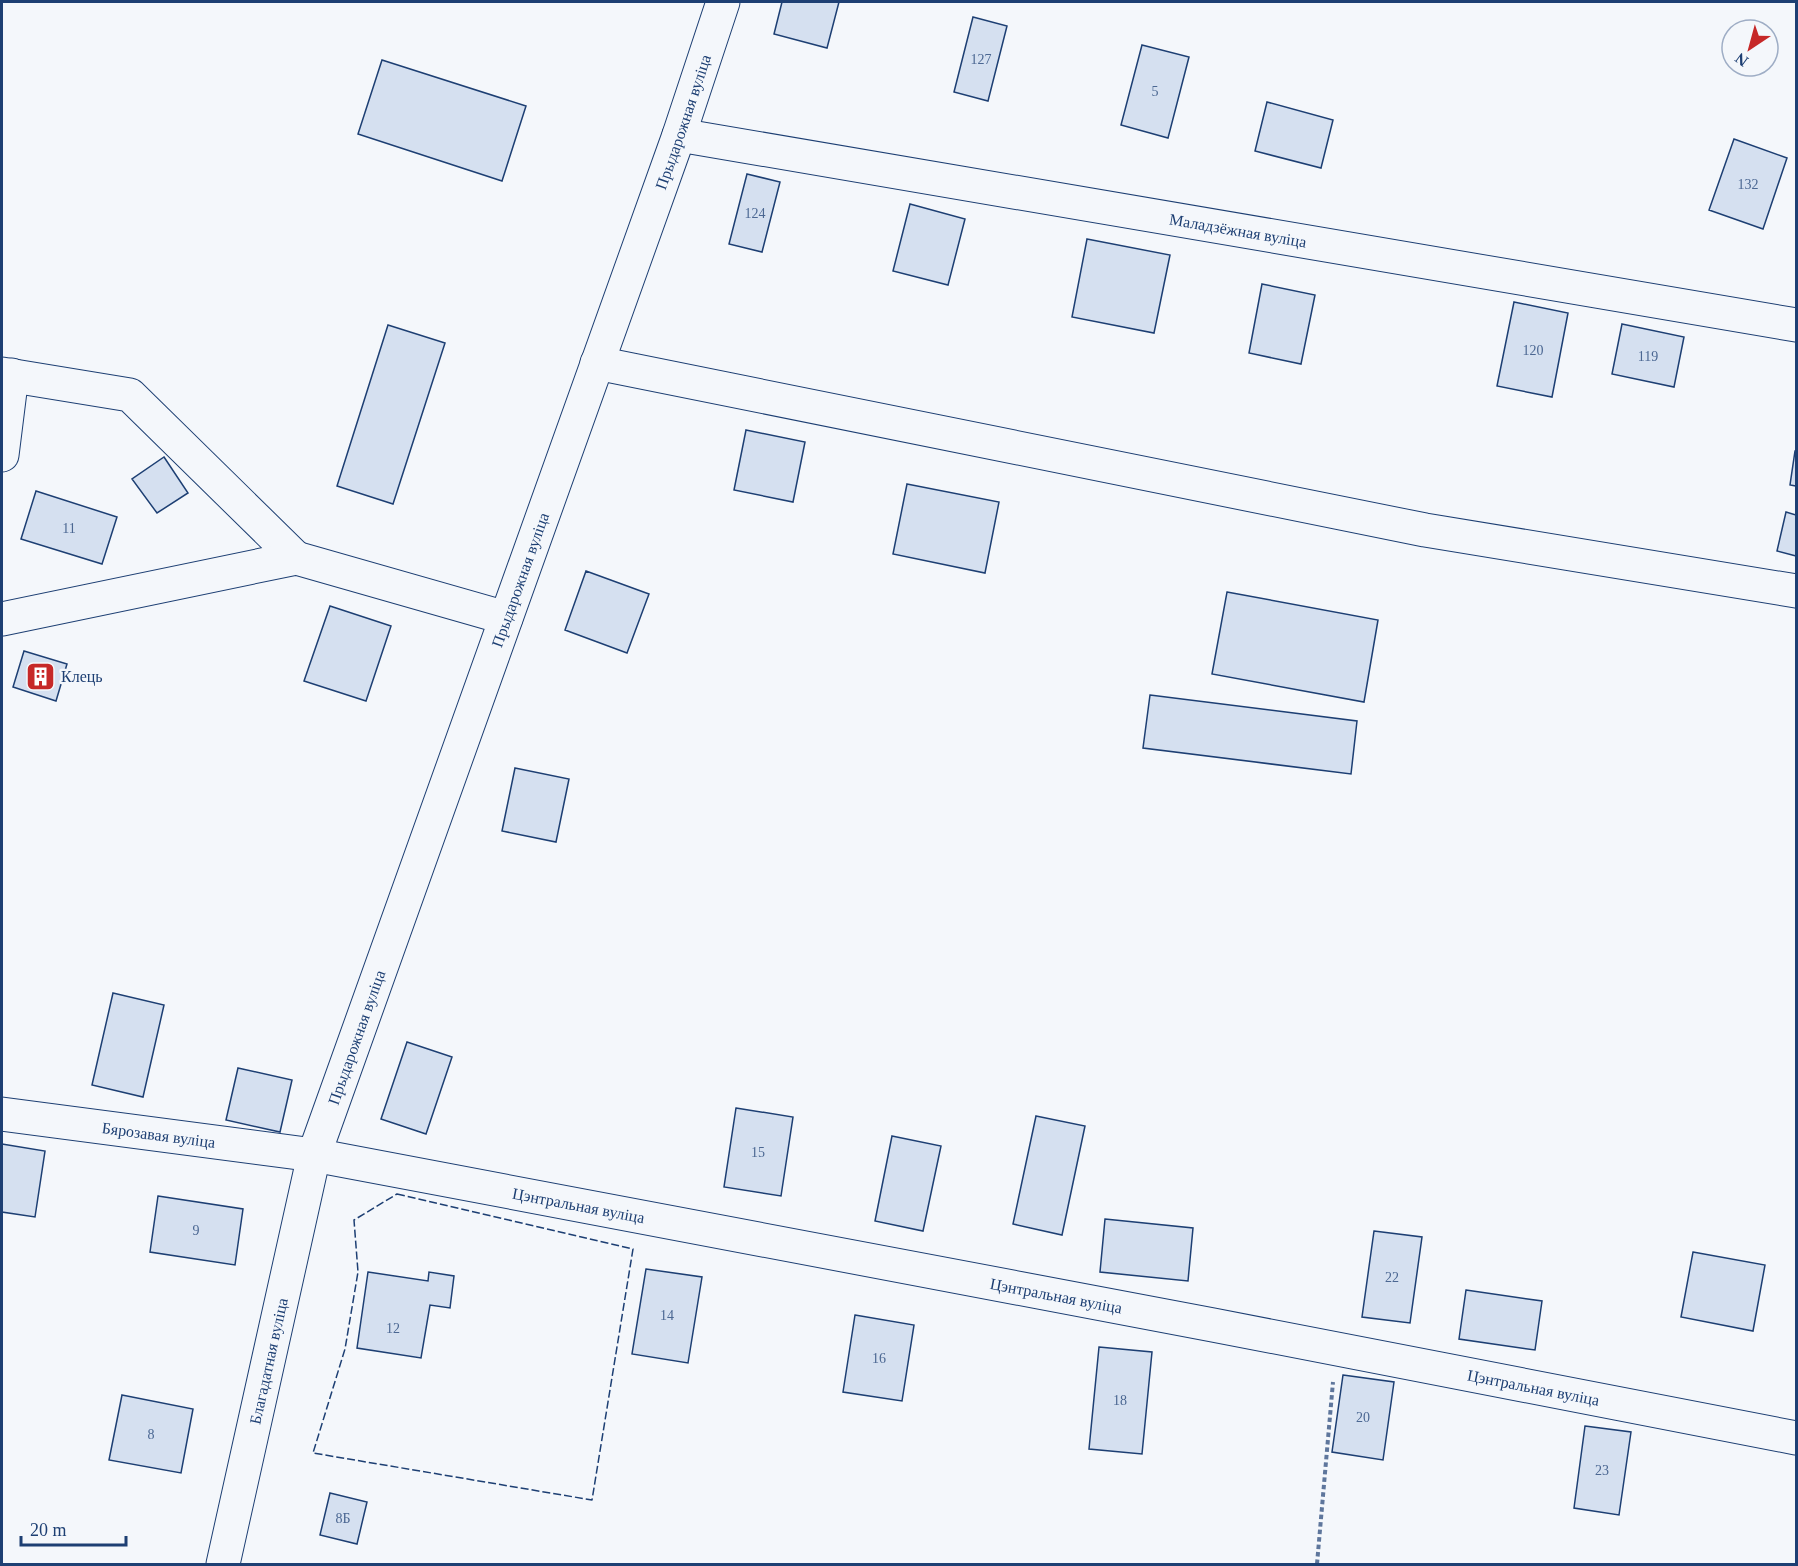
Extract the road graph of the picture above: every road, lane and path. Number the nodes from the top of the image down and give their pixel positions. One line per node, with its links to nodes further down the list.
1 (723, 2): 2 (street, Прыдарожная вуліца)
2 (679, 135): 3 (street, Маладзёжная вуліца); 4 (street, Прыдарожная вуліца)
3 (1797, 325)
4 (597, 363): 8 (street); 9 (street, Прыдарожная вуліца)
5 (7, 374): 6 (street); 7 (street)
6 (2, 455)
7 (296, 558): 9 (street); 10 (street)
8 (1797, 591)
9 (506, 618): 12 (street, Прыдарожная вуліца)
10 (2, 619)
11 (2, 1114): 12 (street, Бярозавая вуліца)
12 (314, 1155): 13 (street, Цэнтральная вуліца); 15 (street, Благадатная вуліца)
13 (1336, 1349): 14 (street, Цэнтральная вуліца); 16 (path)
14 (1797, 1438)
15 (223, 1564)
16 (1317, 1564)

